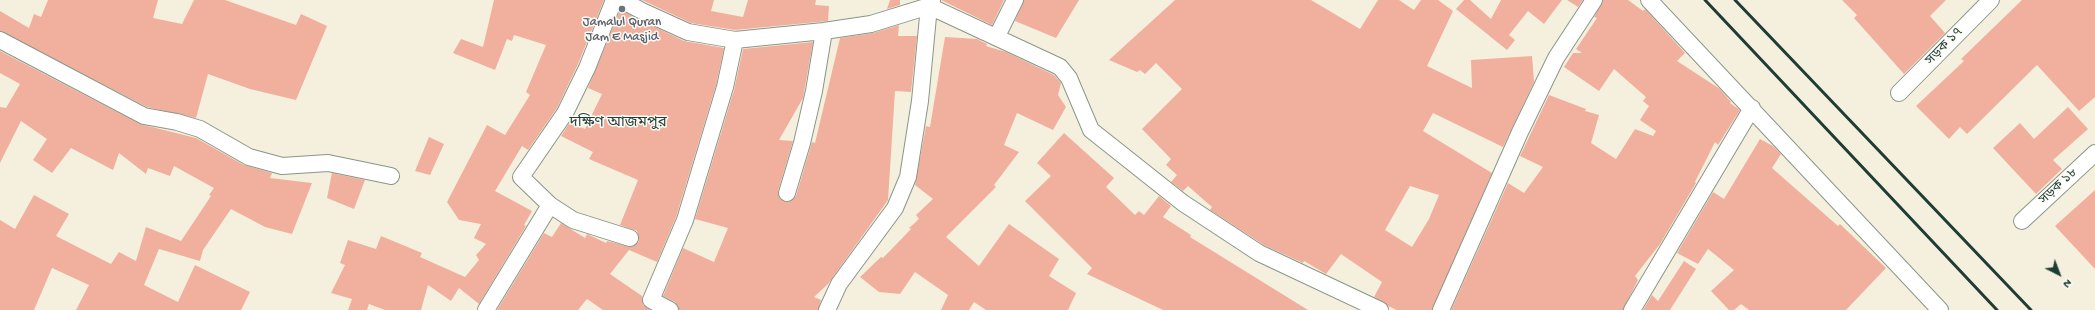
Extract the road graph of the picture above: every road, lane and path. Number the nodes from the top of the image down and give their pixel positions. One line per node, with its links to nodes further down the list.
1 (614, 0): 17 (street)
2 (621, 0): 11 (street)
3 (1015, 0): 9 (street)
4 (1594, 0): 24 (street)
5 (1649, 0): 13 (street)
6 (1991, 0): 12 (street, সড়ক ১৭)
7 (931, 3): 8 (street); 9 (street); 22 (street)
8 (824, 31): 11 (street); 16 (street)
9 (997, 36): 23 (street)
10 (0, 40): 15 (street)
11 (735, 40): 21 (street)
12 (1899, 93)
13 (1752, 108): 25 (street); 26 (street)
14 (2095, 152): 18 (street, সড়ক ১৮)
15 (391, 176)
16 (787, 193)
17 (550, 205): 19 (street); 20 (street)
18 (2022, 221)
19 (630, 238)
20 (486, 310)
21 (670, 310)
22 (827, 310)
23 (1380, 310)
24 (1441, 310)
25 (1632, 310)
26 (1940, 310)

